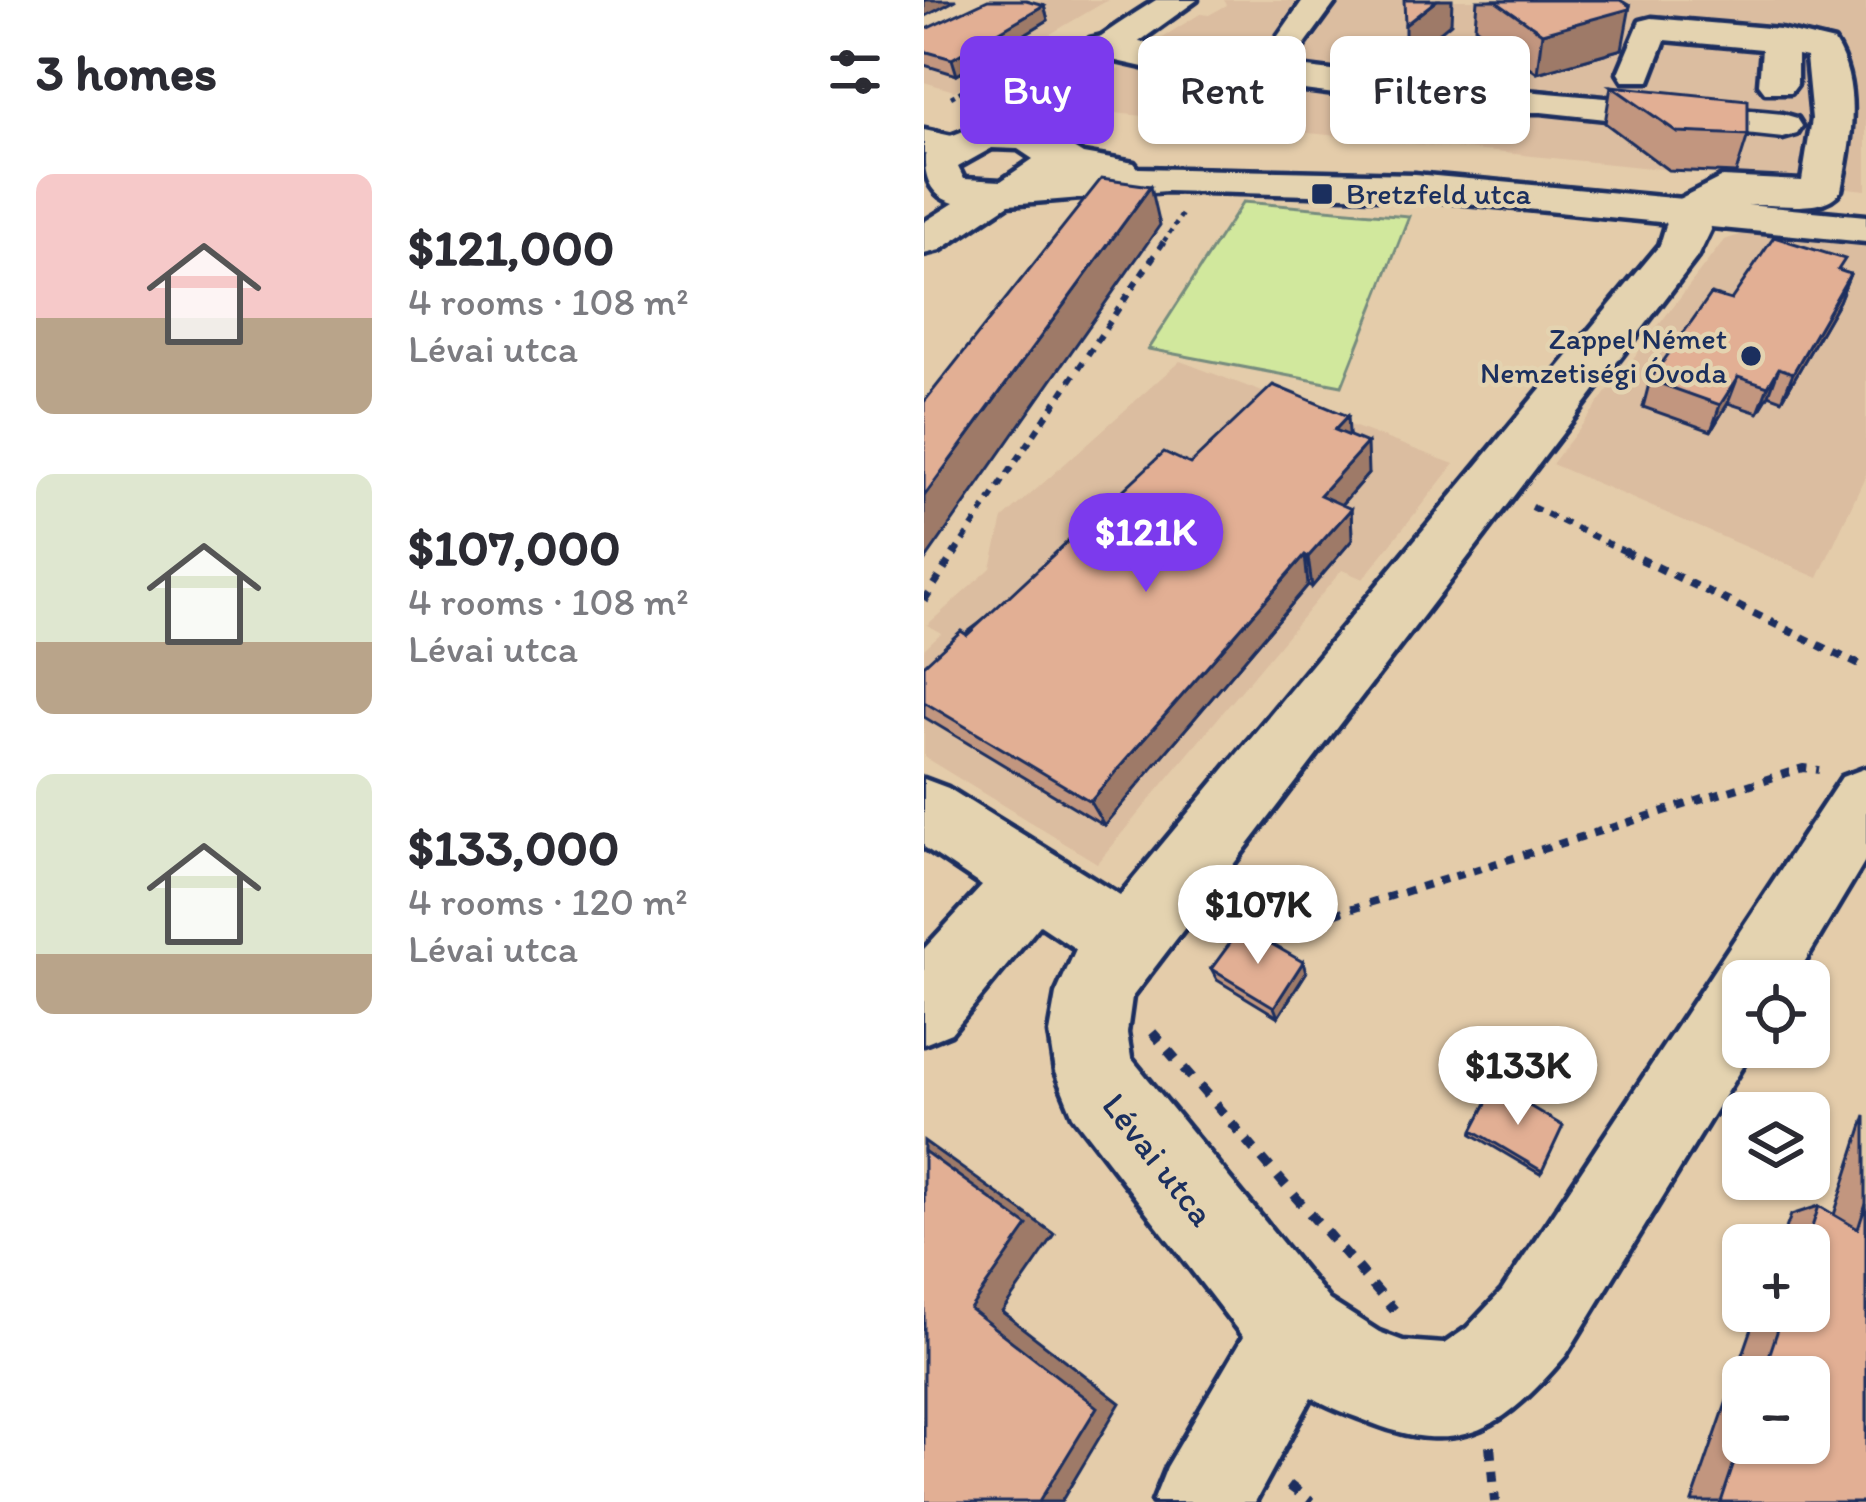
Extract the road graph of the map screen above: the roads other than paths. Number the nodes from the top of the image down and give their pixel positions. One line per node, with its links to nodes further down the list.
1 (1180, 0): 5 (main road)
2 (1319, 0): 3 (main road)
3 (1293, 36)
4 (1780, 40): 6 (main road); 9 (main road); 18 (main road)
5 (1114, 42)
6 (1636, 73): 8 (main road); 10 (main road)
7 (1306, 77): 10 (main road)
8 (1683, 78)
9 (1731, 84)
10 (1541, 101): 11 (main road)
11 (1783, 126)
12 (968, 144): 15 (main road)
13 (1045, 144): 14 (main road)
14 (1044, 148): 15 (main road); 16 (main road); 17 (main road)
15 (941, 163): 17 (main road)
16 (1179, 188): 17 (main road); 18 (main road)
17 (1005, 192): 20 (main road)
18 (1688, 211): 19 (main road); 24 (main road, Lévai utca)
19 (1866, 229)
20 (924, 241)
21 (1845, 784): 25 (main road)
22 (924, 809): 23 (main road)
23 (1033, 880): 24 (main road); 26 (main road)
24 (1153, 923): 28 (main road, Lévai utca)
25 (1761, 960)
26 (924, 1006)
27 (1722, 1027): 28 (main road, Lévai utca)
28 (1297, 1333): 29 (main road)
29 (1202, 1502)

